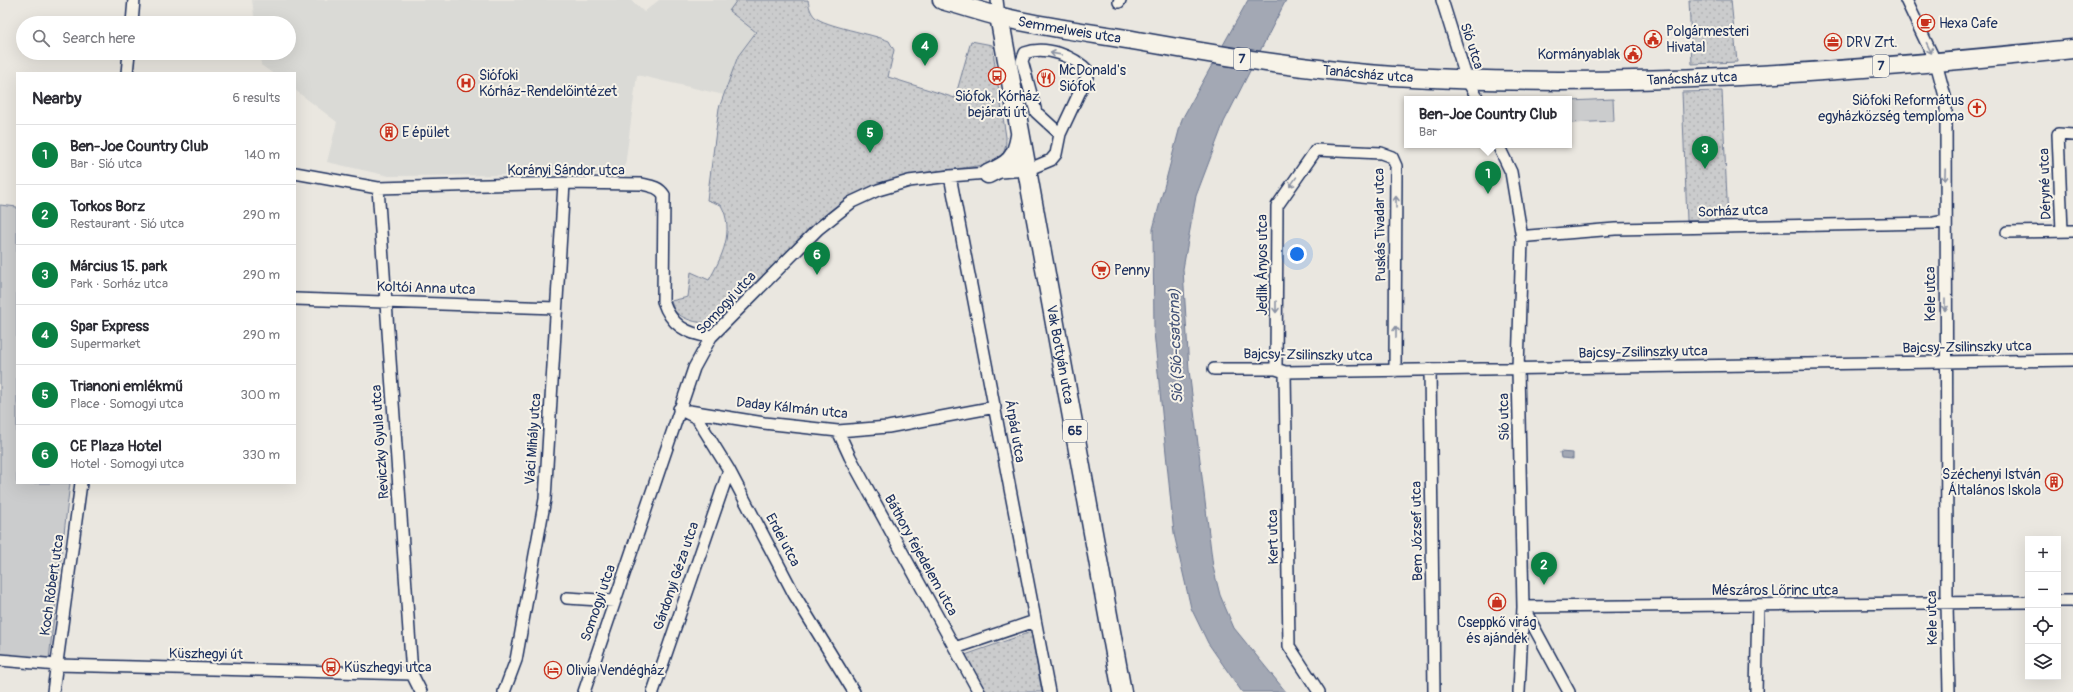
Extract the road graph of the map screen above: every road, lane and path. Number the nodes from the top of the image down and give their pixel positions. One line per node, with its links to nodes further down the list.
1 (134, 0): 6 (street)
2 (942, 0): 5 (main road, Semmelweis utca / 7)
3 (1442, 0): 14 (street, Sió utca)
4 (1906, 0): 11 (street, Kele utca, one-way to 11)
5 (998, 8): 7 (main road, Semmelweis utca / 7); 9 (main road, Vak Bottyán utca / 65)
6 (133, 16)
7 (1040, 24): 9 (main road); 12 (main road, Semmelweis utca / 7)
8 (2073, 49): 11 (main road, Tanácsház utca / 7)
9 (1006, 58): 17 (main road, Vak Bottyán utca / 65)
10 (128, 60): 13 (street)
11 (1936, 63): 14 (main road, Tanácsház utca / 7); 27 (street, Kele utca, one-way to 27)
12 (1309, 68): 14 (main road, Tanácsház utca / 7)
13 (127, 72)
14 (1467, 80): 15 (street, Sió utca)
15 (1476, 96)
16 (1060, 134): 16 (street, Somogyi utca, one-way to 16); 21 (street, Somogyi utca)
17 (1020, 135): 21 (main road, Vak Bottyán utca / 65); 23 (main road)
18 (2073, 135): 29 (street, Déryné utca)
19 (1499, 148): 30 (street, Sió utca)
20 (1316, 150): 40 (street, Jedlik Ányos utca, one-way to 40); 41 (street, Puskás Tivadar utca, one-way to 20)
21 (1027, 170): 23 (street, Somogyi utca); 70 (main road, Vak Bottyán utca / 65)
22 (296, 173): 26 (street, Korányi Sándor utca)
23 (988, 174): 24 (street, Somogyi utca)
24 (950, 176): 34 (street, Somogyi utca); 42 (street, Árpád utca)
25 (564, 183): 26 (street, Korányi Sándor utca); 33 (street, Váci Mihály utca); 34 (street, Korányi Sándor utca)
26 (378, 188): 32 (street, Reviczky Gyula utca)
27 (1945, 221): 30 (street, Sorház utca); 36 (street, Kele utca, one-way to 36)
28 (2007, 232): 29 (street)
29 (2067, 232)
30 (1522, 238): 39 (street, Sió utca)
31 (296, 300): 32 (street, Koltói Anna utca)
32 (386, 302): 33 (street, Koltói Anna utca); 61 (street, Reviczky Gyula utca)
33 (556, 308): 64 (street, Váci Mihály utca)
34 (711, 336): 43 (street, Somogyi utca)
35 (2073, 360): 36 (street, Bajcsy-Zsilinszky utca)
36 (1946, 362): 39 (street, Bajcsy-Zsilinszky utca); 52 (street, Kele utca)
37 (1214, 369): 40 (street, Bajcsy-Zsilinszky utca)
38 (1430, 369): 39 (street, Bajcsy-Zsilinszky utca); 41 (street, Bajcsy-Zsilinszky utca); 72 (street, Bem József utca)
39 (1518, 369): 54 (street, Sió utca)
40 (1281, 370): 41 (street, Bajcsy-Zsilinszky utca); 71 (street, Kert utca)
41 (1395, 371)
42 (995, 407): 44 (street, Daday Kálmán utca); 55 (street, Árpád utca)
43 (680, 409): 44 (street, Daday Kálmán utca); 45 (street, Erdei utca); 48 (street, Somogyi utca)
44 (838, 431): 58 (street, Báthory fejedelem utca)
45 (729, 470): 66 (street, Gárdonyi Géza utca); 67 (street, Erdei utca)
46 (81, 484): 60 (street, Koch Róbert utca)
47 (567, 598): 48 (street)
48 (615, 601): 65 (street, Somogyi utca)
49 (2061, 601): 50 (street)
50 (2073, 601)
51 (2025, 602): 52 (street, Mészáros Lőrinc utca)
52 (1946, 604): 53 (street, Mészáros Lőrinc utca); 76 (street, Kele utca)
53 (1758, 605): 54 (street, Mészáros Lőrinc utca); 75 (street)
54 (1523, 607): 56 (street, Sió utca); 57 (street)
55 (1035, 621): 58 (street); 69 (street, Árpád utca)
56 (1522, 623): 57 (street); 73 (street, Sió utca)
57 (1537, 633): 74 (street)
58 (955, 648): 68 (street, Báthory fejedelem utca)
59 (0, 660): 60 (street, Küszhegyi út)
60 (57, 665): 61 (street, Küszhegyi út); 62 (street, Koch Róbert utca)
61 (412, 674): 63 (street, Reviczky Gyula utca)
62 (54, 692)
63 (421, 692)
64 (504, 692)
65 (584, 692)
66 (653, 692)
67 (854, 692)
68 (979, 692)
69 (1049, 692)
70 (1122, 692)
71 (1319, 692)
72 (1434, 692)
73 (1519, 692)
74 (1568, 692)
75 (1756, 692)
76 (1949, 692)

